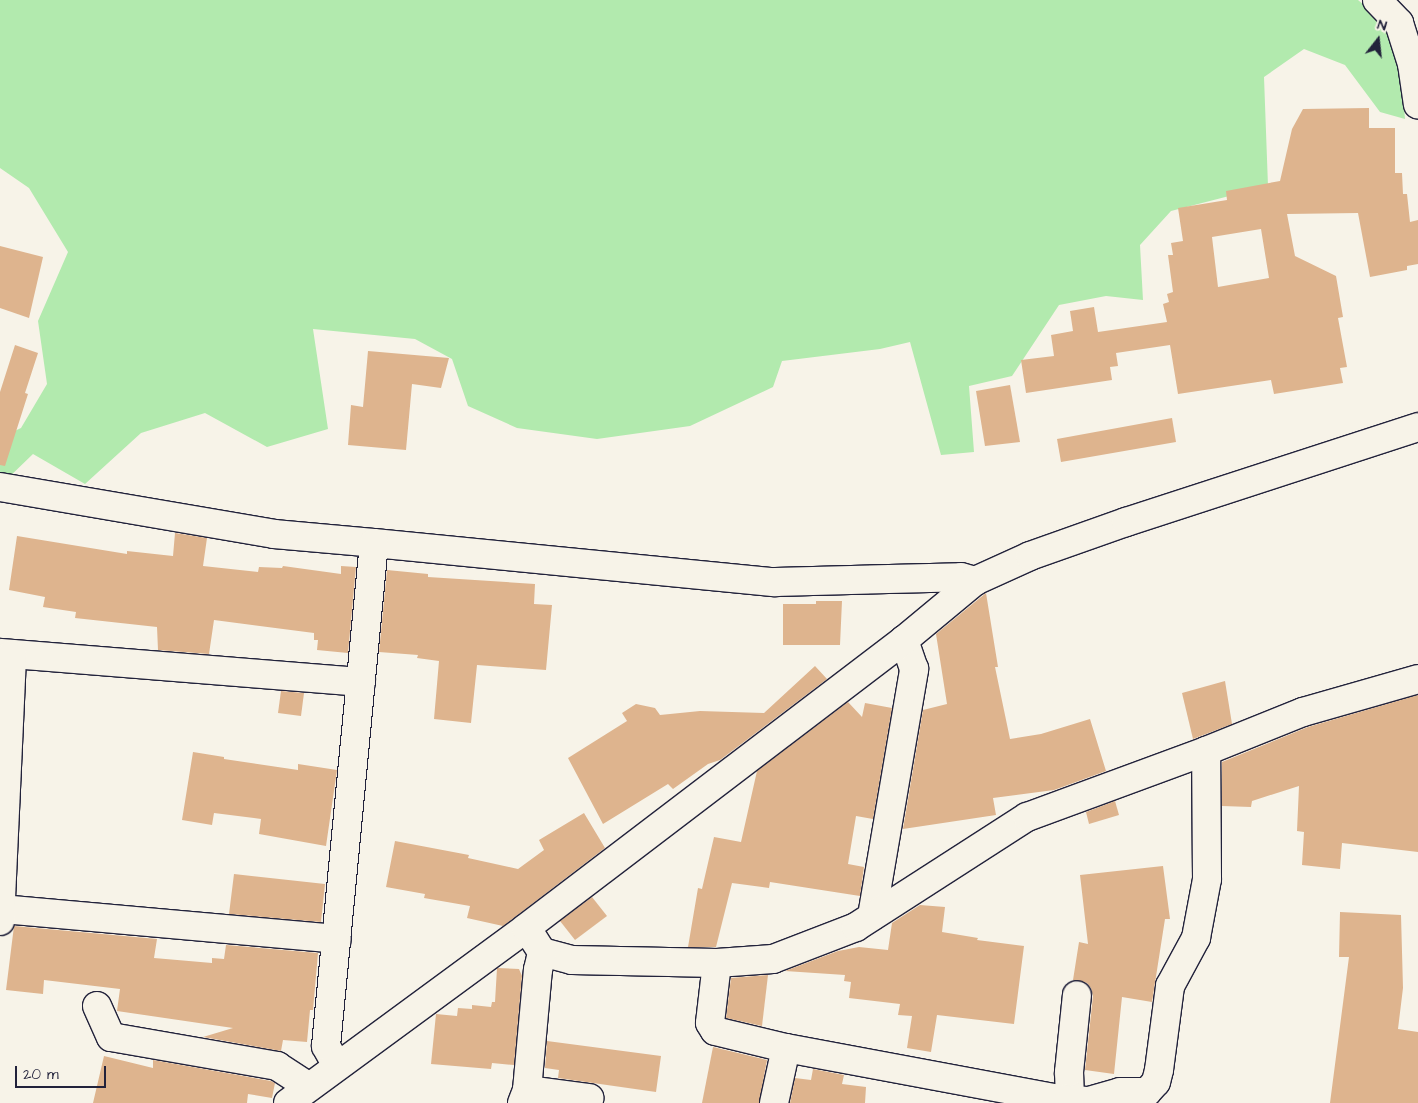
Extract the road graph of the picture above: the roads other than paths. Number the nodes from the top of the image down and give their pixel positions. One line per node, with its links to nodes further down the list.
1 (1377, 0): 2 (street)
2 (1418, 105)
3 (1418, 427): 6 (street)
4 (0, 487): 5 (street)
5 (374, 543): 6 (street); 10 (street)
6 (975, 581): 7 (street)
7 (904, 640): 13 (street); 14 (street)
8 (6, 653): 10 (street); 12 (street)
9 (1418, 679): 11 (street)
10 (361, 682): 15 (street)
11 (1206, 751): 13 (street); 25 (street)
12 (1, 915): 15 (street)
13 (872, 916): 17 (street)
14 (526, 928): 16 (street); 21 (street)
15 (337, 939): 21 (street)
16 (542, 952): 17 (street); 23 (street)
17 (717, 963): 20 (street)
18 (1078, 995): 25 (street)
19 (96, 1006): 22 (street)
20 (786, 1048): 25 (street); 26 (street)
21 (337, 1066): 22 (street)
22 (298, 1095)
23 (525, 1097): 24 (street)
24 (589, 1098)
25 (1058, 1100)
26 (774, 1103)

